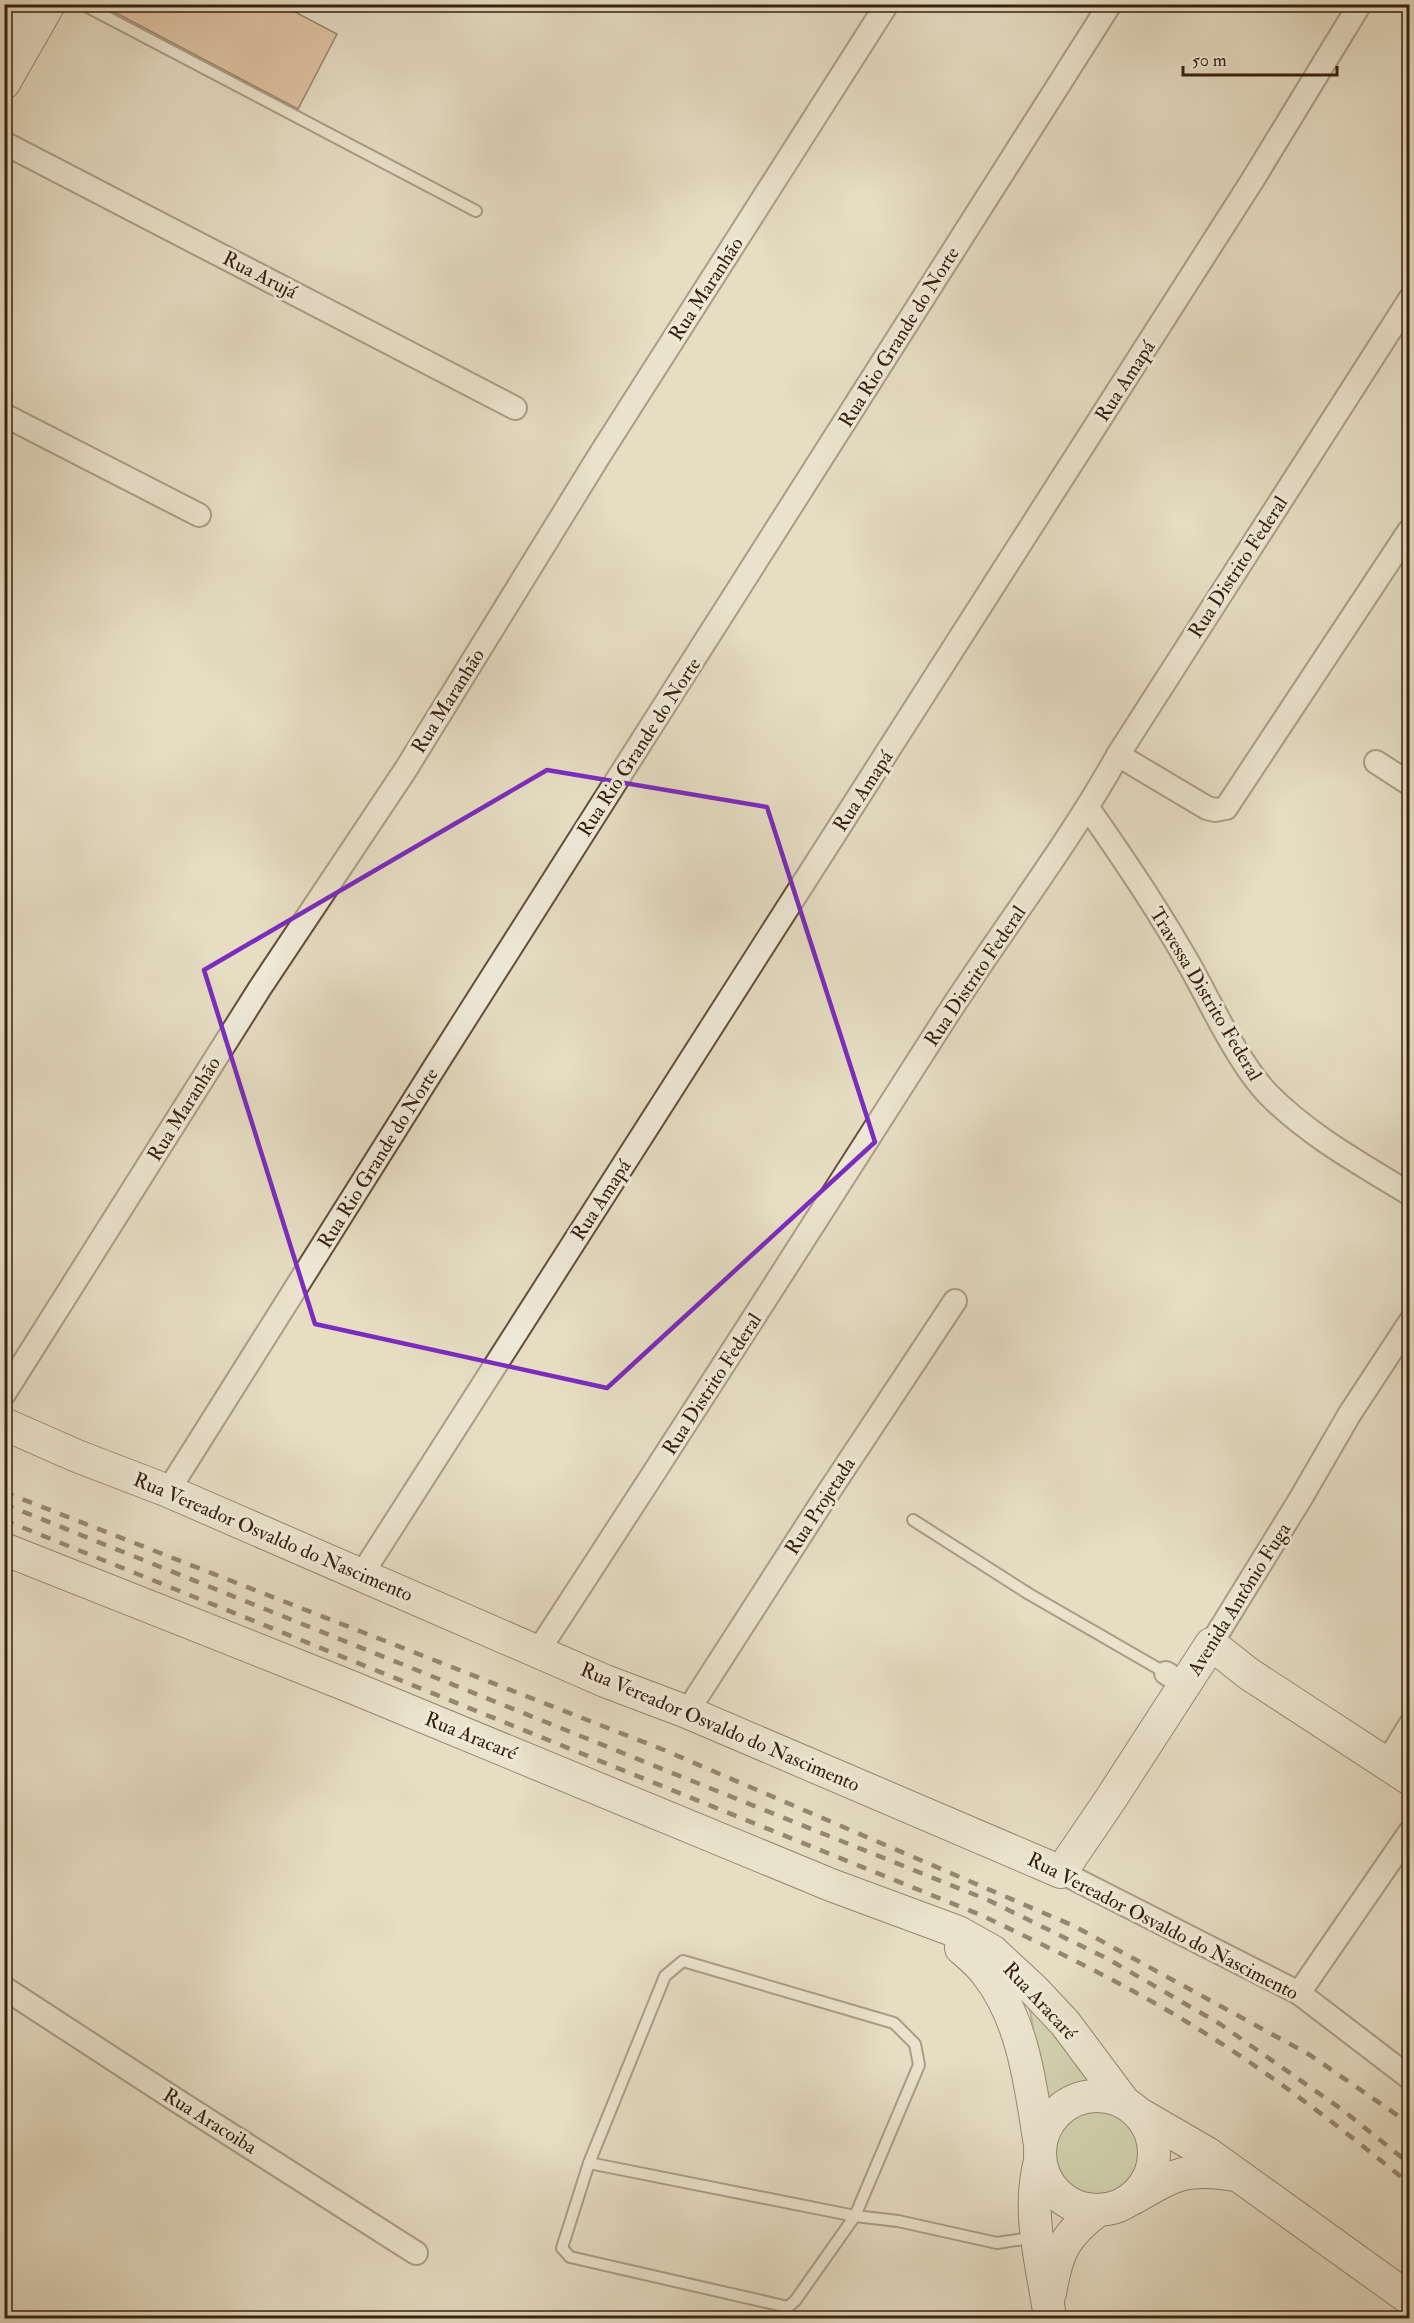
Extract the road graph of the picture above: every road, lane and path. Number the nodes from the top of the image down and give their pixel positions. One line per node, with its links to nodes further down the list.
1 (17, 4): 7 (main road)
2 (49, 4): 7 (main road)
3 (82, 4): 9 (lane)
4 (887, 4): 22 (street, Rua Maranhão)
5 (1110, 4): 24 (street, Rua Rio Grande do Norte)
6 (1360, 4): 27 (street, Rua Amapá)
7 (11, 73)
8 (4, 143): 11 (street, Rua Arujá)
9 (476, 211)
10 (1410, 299): 15 (street, Rua Distrito Federal)
11 (515, 408)
12 (4, 415): 13 (street)
13 (199, 515)
14 (1408, 531): 15 (street)
15 (1118, 755): 18 (street, Rua Distrito Federal)
16 (1376, 762): 17 (street)
17 (1410, 784)
18 (1088, 808): 19 (street, Travessa Distrito Federal); 29 (street, Rua Distrito Federal)
19 (1410, 1194)
20 (955, 1301): 31 (street, Rua Projetada)
21 (1410, 1322): 28 (street, Avenida Antônio Fuga)
22 (4, 1394)
23 (4, 1424): 24 (main road, Rua Vereador Osvaldo do Nascimento)
24 (168, 1491): 27 (main road, Rua Vereador Osvaldo do Nascimento)
25 (913, 1520): 30 (lane)
26 (4, 1549): 36 (main road, Rua Aracaré)
27 (362, 1574): 29 (main road, Rua Vereador Osvaldo do Nascimento)
28 (1211, 1644): 30 (main road, Avenida Antônio Fuga); 33 (main road)
29 (538, 1651): 31 (main road, Rua Vereador Osvaldo do Nascimento)
30 (1175, 1679): 35 (main road, Avenida Antônio Fuga)
31 (687, 1712): 35 (main road, Rua Vereador Osvaldo do Nascimento)
32 (1410, 1725): 33 (street)
33 (1398, 1771)
34 (1410, 1832): 38 (street)
35 (1061, 1872): 38 (street, Rua Vereador Osvaldo do Nascimento)
36 (936, 1925): 40 (main road, Rua Aracaré); 41 (main road, Rua Aracaré)
37 (4, 1988): 48 (street, Rua Aracoiba)
38 (1299, 1994): 39 (street, Rua Vereador Osvaldo do Nascimento)
39 (1410, 2078)
40 (1131, 2108): 41 (main road); 43 (main road); 44 (main road)
41 (1040, 2153): 45 (main road); 47 (main road)
42 (589, 2163): 46 (lane); 46 (lane); 46 (lane)
43 (1236, 2175): 44 (main road); 49 (main road)
44 (1133, 2198): 45 (main road)
45 (1097, 2211): 50 (main road)
46 (855, 2216): 47 (lane)
47 (1036, 2237): 50 (main road)
48 (416, 2253)
49 (1410, 2299)
50 (1049, 2312)

